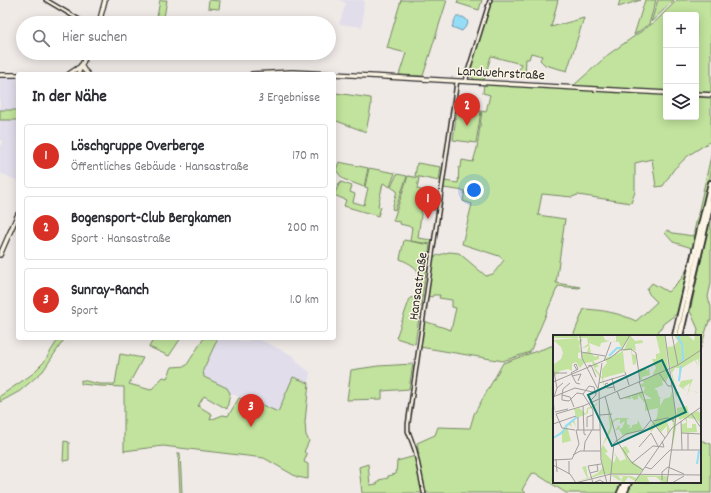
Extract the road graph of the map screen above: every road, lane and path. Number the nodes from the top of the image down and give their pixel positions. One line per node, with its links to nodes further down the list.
1 (46, 0): 4 (street)
2 (105, 0): 5 (main road)
3 (490, 0): 15 (street)
4 (73, 16)
5 (101, 16)
6 (83, 60): 7 (main road)
7 (81, 65): 8 (main road); 9 (main road); 10 (main road)
8 (72, 72)
9 (79, 72)
10 (86, 72)
11 (0, 74): 13 (main road)
12 (336, 74): 14 (main road, Landwehrstraße)
13 (16, 75)
14 (457, 81): 15 (main road, Landwehrstraße); 27 (street, Hansastraße)
15 (466, 81): 16 (main road, Landwehrstraße)
16 (663, 93)
17 (699, 94): 18 (main road)
18 (711, 95)
19 (711, 183): 23 (highway)
20 (711, 202): 24 (highway)
21 (16, 219): 22 (main road)
22 (0, 255)
23 (675, 335)
24 (680, 335)
25 (625, 483): 28 (highway)
26 (629, 483): 29 (highway)
27 (424, 493)
28 (620, 493)
29 (624, 493)

